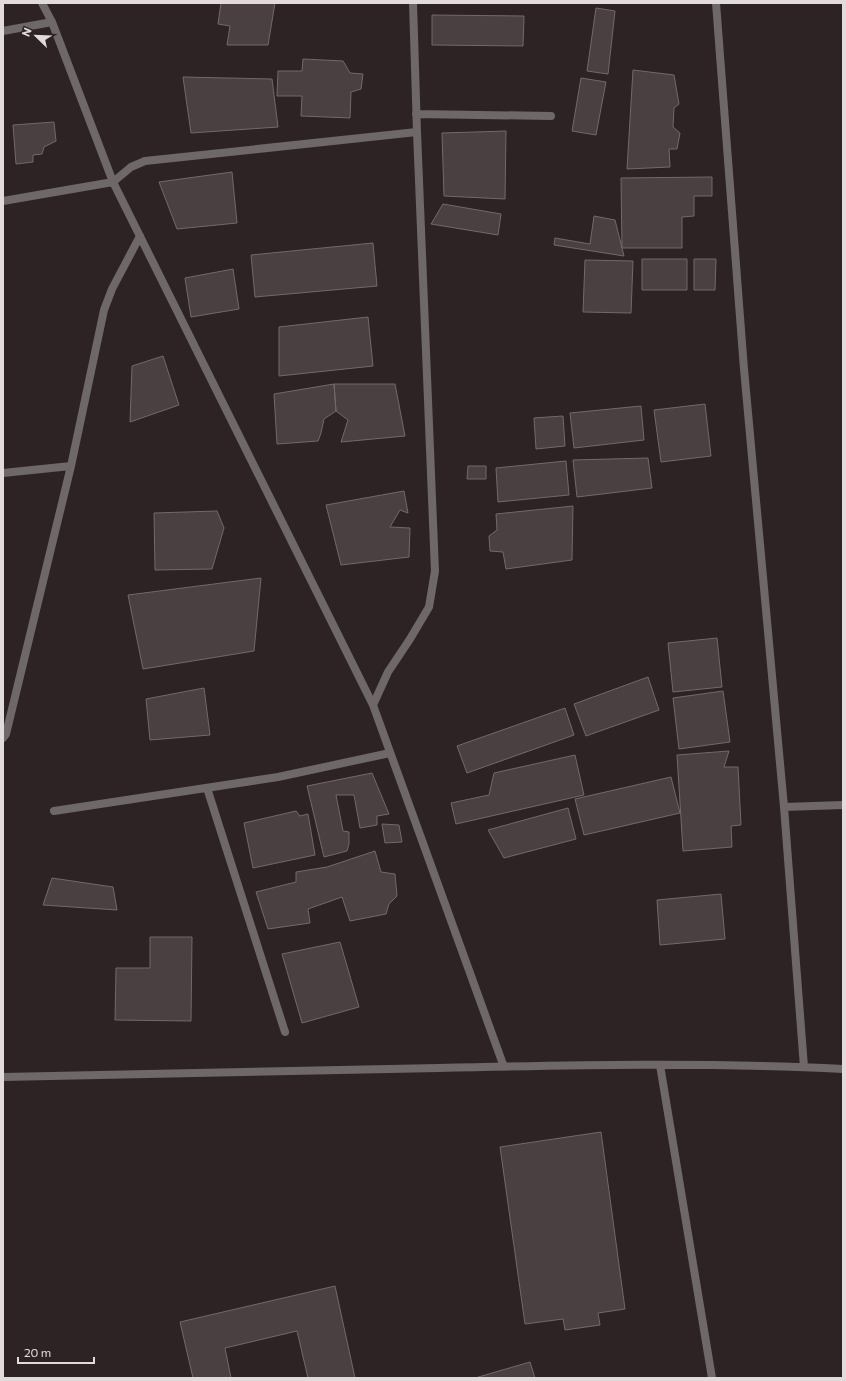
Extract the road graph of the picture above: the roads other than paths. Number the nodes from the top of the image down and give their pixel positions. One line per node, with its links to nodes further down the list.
1 (42, 3): 4 (street)
2 (413, 3): 6 (street)
3 (716, 3): 19 (street)
4 (52, 22): 5 (street); 9 (street)
5 (3, 31)
6 (416, 114): 7 (street); 8 (street)
7 (551, 116)
8 (417, 132): 9 (street); 14 (street)
9 (113, 182): 10 (street); 11 (street)
10 (3, 201)
11 (140, 236): 12 (street); 14 (street)
12 (71, 466): 13 (street); 15 (street)
13 (3, 473)
14 (373, 705): 16 (street)
15 (3, 738)
16 (390, 753): 17 (street); 23 (street)
17 (207, 788): 20 (street); 21 (street)
18 (843, 804): 19 (street)
19 (784, 807): 24 (street)
20 (54, 811)
21 (285, 1032)
22 (660, 1065): 23 (street); 24 (street); 27 (street)
23 (504, 1066): 26 (street)
24 (804, 1067): 25 (street)
25 (843, 1069)
26 (3, 1077)
27 (712, 1378)

